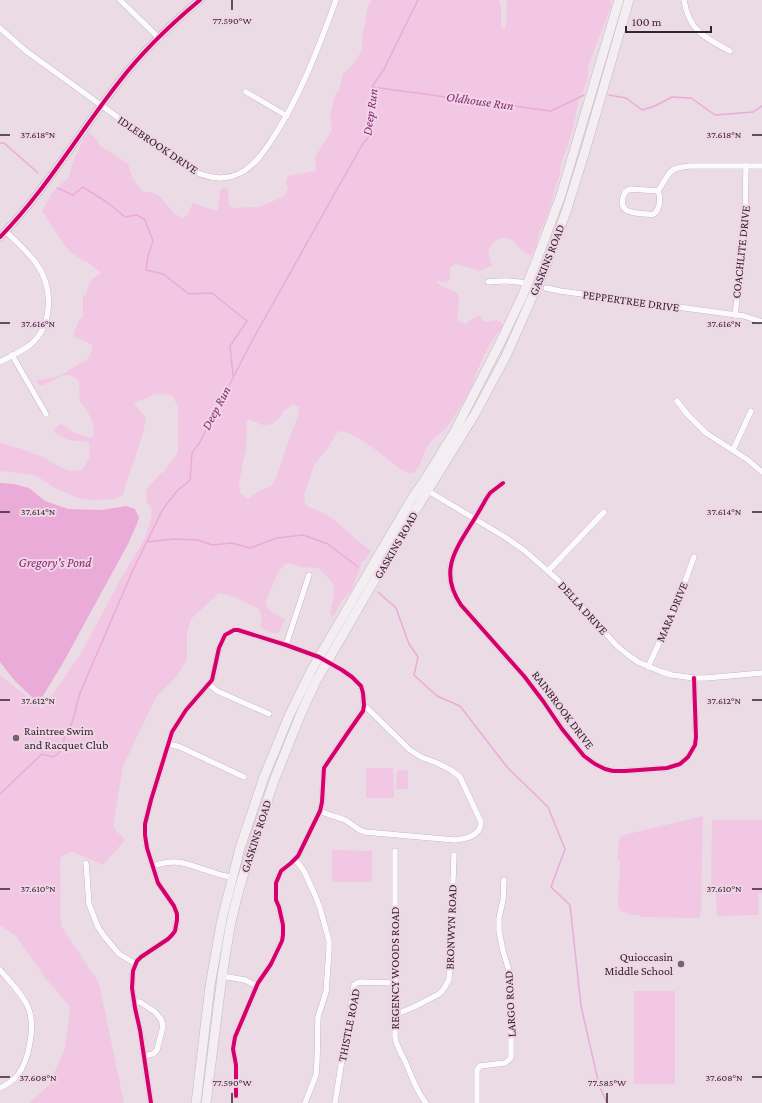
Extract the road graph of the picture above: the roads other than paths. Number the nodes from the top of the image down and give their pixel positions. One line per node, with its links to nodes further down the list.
1 (120, 0): 8 (street)
2 (200, 0): 8 (street)
3 (336, 0): 12 (street, IDLEBROOK DRIVE)
4 (618, 0): 19 (main road, GASKINS ROAD)
5 (629, 0): 20 (main road, GASKINS ROAD)
6 (684, 0): 9 (street)
7 (0, 28): 11 (street, IDLEBROOK DRIVE)
8 (158, 38): 11 (street)
9 (730, 51)
10 (246, 92): 12 (street)
11 (101, 106): 12 (street, IDLEBROOK DRIVE); 16 (street)
12 (287, 116)
13 (746, 166): 14 (street); 15 (street); 22 (street, COACHLITE DRIVE)
14 (762, 166)
15 (658, 191): 15 (street)
16 (6, 231): 17 (street); 24 (street)
17 (0, 237)
18 (488, 282): 19 (street)
19 (527, 284): 20 (street); 32 (main road, GASKINS ROAD)
20 (537, 286): 32 (main road, GASKINS ROAD)
21 (546, 288): 22 (street, PEPPERTREE DRIVE)
22 (734, 315): 23 (street, PEPPERTREE DRIVE)
23 (762, 322)
24 (12, 355): 25 (street); 28 (street)
25 (0, 362)
26 (677, 402): 29 (street)
27 (751, 411): 29 (street)
28 (46, 414)
29 (733, 450): 30 (street)
30 (762, 472)
31 (503, 483): 34 (street, RAINBROOK DRIVE)
32 (424, 489): 34 (street, DELLA DRIVE); 39 (main road, GASKINS ROAD)
33 (604, 512): 36 (street)
34 (475, 519): 36 (street, DELLA DRIVE); 42 (street, RAINBROOK DRIVE)
35 (694, 557): 40 (street, MARA DRIVE)
36 (548, 571): 40 (street, DELLA DRIVE)
37 (309, 574): 38 (street)
38 (286, 645): 39 (street); 43 (street)
39 (323, 660): 44 (street); 54 (main road, GASKINS ROAD); 55 (main road, GASKINS ROAD)
40 (648, 667): 42 (street, DELLA DRIVE)
41 (762, 673): 42 (street, DELLA DRIVE)
42 (694, 678)
43 (209, 684): 45 (street); 46 (street)
44 (364, 705): 48 (street); 48 (street)
45 (269, 714)
46 (169, 744): 47 (street); 53 (street)
47 (244, 777)
48 (320, 811): 51 (street)
49 (395, 851): 60 (street, REGENCY WOODS ROAD)
50 (454, 855): 63 (street, BRONWYN ROAD)
51 (295, 859): 61 (street); 70 (street)
52 (86, 863): 57 (street)
53 (153, 866): 54 (street); 57 (street)
54 (232, 877): 55 (street); 68 (main road, GASKINS ROAD)
55 (242, 880): 59 (main road, GASKINS ROAD)
56 (504, 880): 73 (street, LARGO ROAD)
57 (136, 964): 62 (street)
58 (0, 970): 65 (street)
59 (222, 976): 61 (street); 69 (main road, GASKINS ROAD)
60 (394, 983): 63 (street, REGENCY WOODS ROAD); 71 (street, THISTLE ROAD)
61 (257, 986): 66 (street)
62 (134, 1002): 64 (street); 64 (street)
63 (394, 1015): 72 (street, REGENCY WOODS ROAD)
64 (144, 1056): 67 (street)
65 (0, 1088)
66 (236, 1096)
67 (151, 1103)
68 (196, 1103)
69 (206, 1103)
70 (305, 1103)
71 (336, 1103)
72 (426, 1103)
73 (477, 1103)

